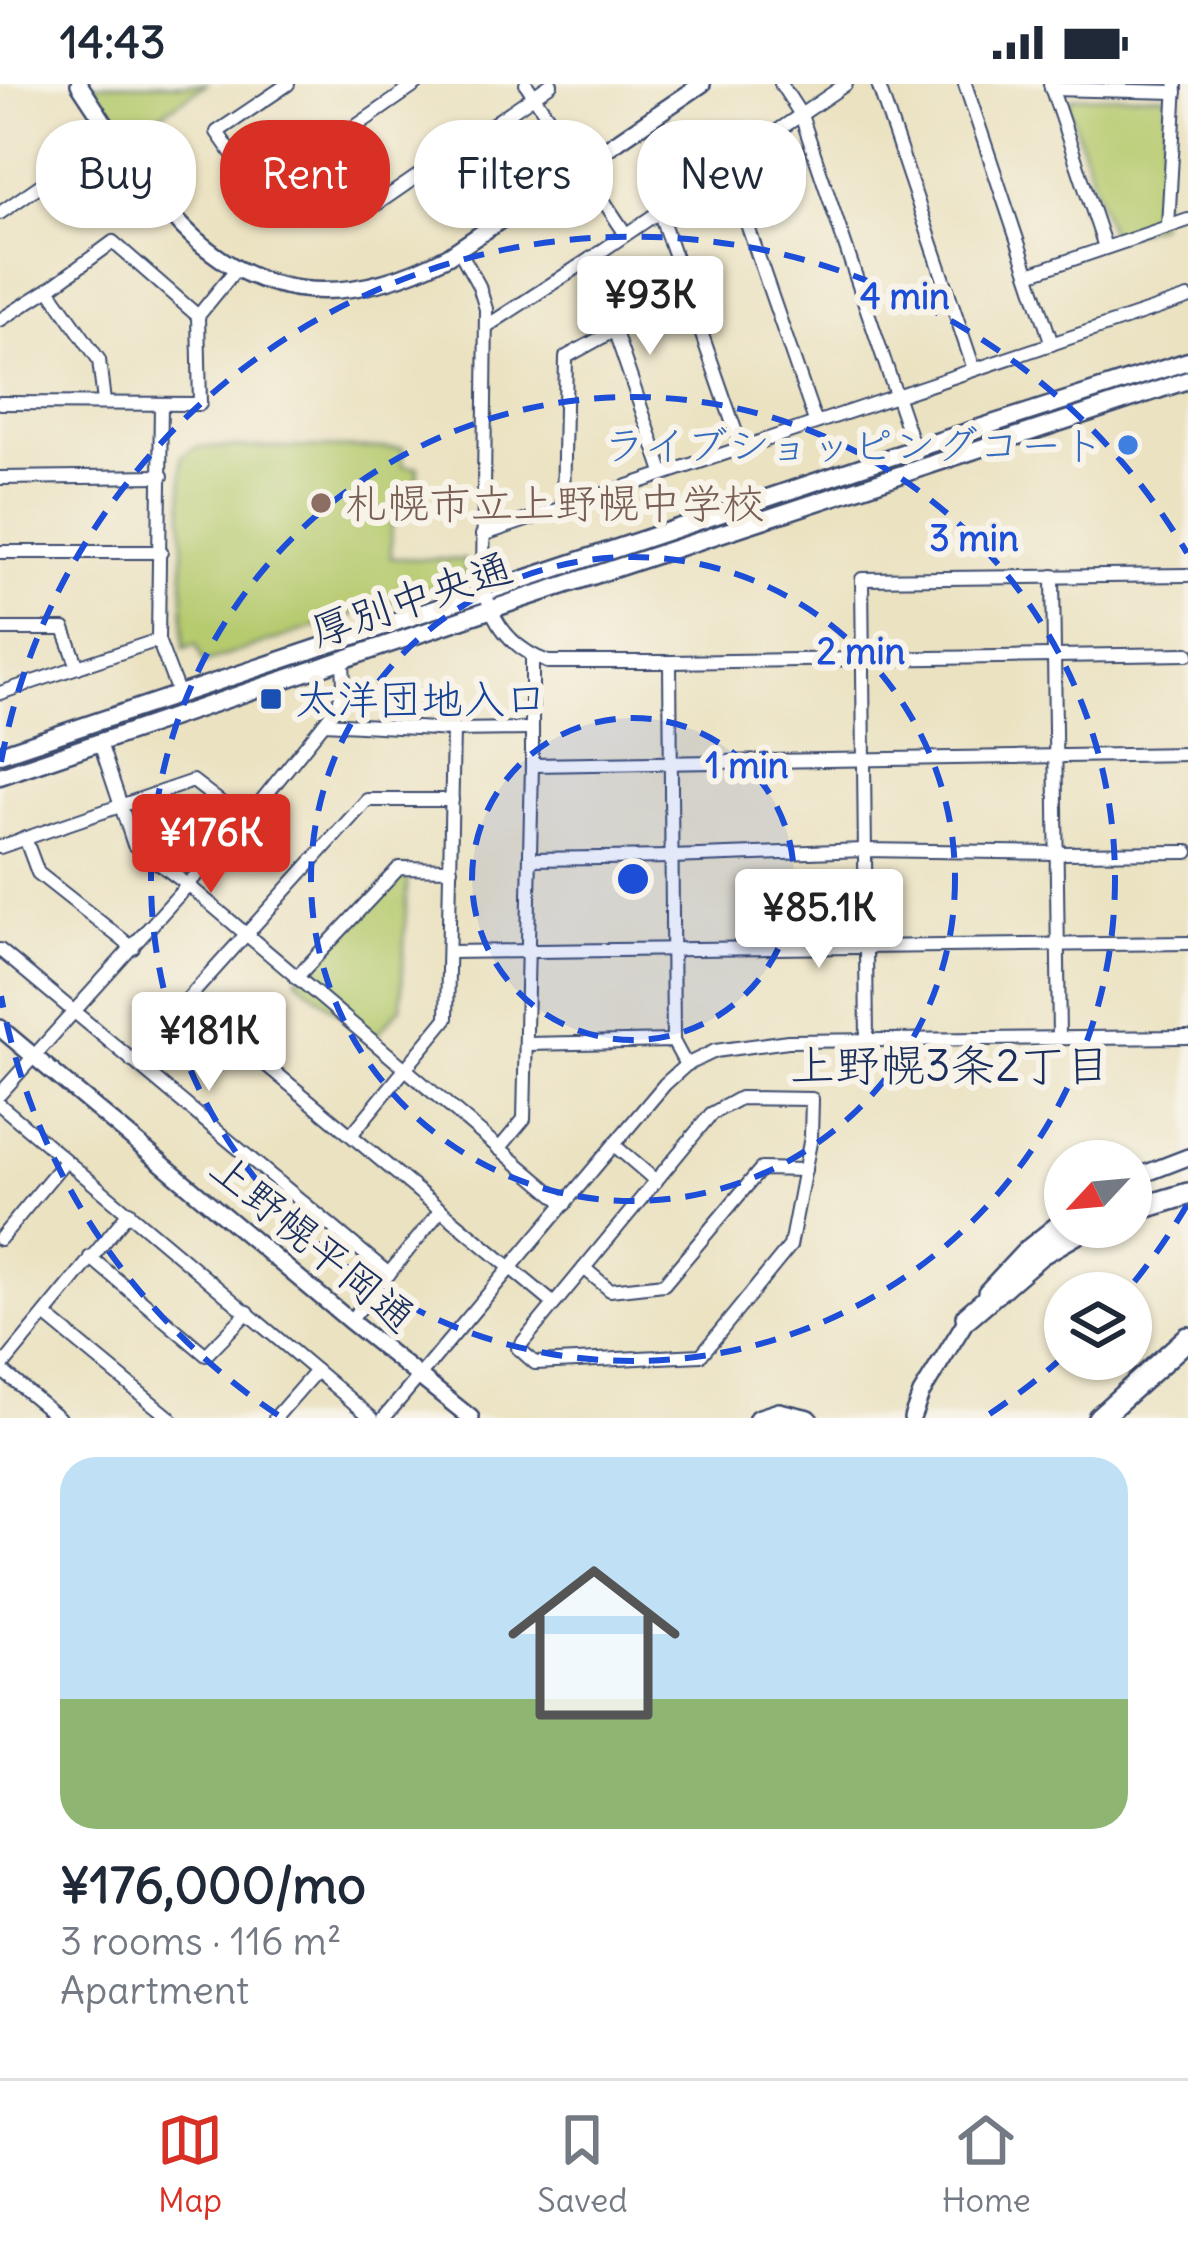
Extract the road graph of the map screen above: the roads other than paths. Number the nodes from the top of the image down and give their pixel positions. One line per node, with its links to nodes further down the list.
1 (79, 84): 14 (street)
2 (288, 84): 15 (street)
3 (417, 84): 16 (street)
4 (551, 84): 12 (street)
5 (702, 84): 19 (street)
6 (781, 84): 13 (street)
7 (846, 84): 13 (street)
8 (878, 84): 45 (street)
9 (965, 84): 36 (street)
10 (1051, 87): 11 (street); 32 (street)
11 (1176, 88): 26 (street)
12 (530, 90): 17 (street); 21 (street)
13 (801, 115): 18 (street); 47 (street)
14 (103, 120)
15 (235, 120)
16 (364, 120)
17 (551, 120)
18 (794, 120)
19 (613, 145)
20 (36, 188): 22 (street)
21 (390, 194)
22 (0, 213)
23 (613, 213): 31 (street)
24 (1188, 220): 26 (street)
25 (637, 226): 31 (street)
26 (1168, 226): 32 (street)
27 (184, 228): 35 (street)
28 (490, 228): 33 (street)
29 (665, 228): 52 (street)
30 (749, 228): 51 (street)
31 (626, 233): 34 (street)
32 (1105, 248): 36 (street)
33 (458, 250): 35 (street); 41 (street)
34 (590, 259): 41 (street); 42 (street)
35 (237, 268): 39 (street)
36 (1029, 274): 43 (street)
37 (49, 289): 39 (street); 40 (street); 48 (street)
38 (1188, 298): 43 (street)
39 (198, 316): 50 (street)
40 (0, 320)
41 (487, 326): 59 (street)
42 (615, 330): 55 (street); 58 (street)
43 (1052, 344): 45 (street)
44 (1188, 361): 53 (main road, 厚別中央通)
45 (974, 369): 47 (street)
46 (1188, 380): 54 (main road, 厚別中央通)
47 (897, 395): 51 (street); 53 (street)
48 (104, 402): 49 (street); 50 (street)
49 (0, 403)
50 (161, 404): 56 (street)
51 (815, 422): 52 (street)
52 (740, 447): 55 (street)
53 (914, 449): 54 (street); 64 (main road, 厚別中央通)
54 (921, 469): 64 (main road, 厚別中央通)
55 (663, 472): 58 (street)
56 (162, 476): 57 (street); 61 (street)
57 (0, 478)
58 (563, 506): 59 (street)
59 (482, 535): 64 (street)
60 (0, 552): 61 (street)
61 (161, 552): 66 (street)
62 (1188, 575): 63 (street)
63 (1053, 576): 68 (street); 70 (street)
64 (488, 602): 69 (street); 71 (main road, 厚別中央通); 75 (main road, 厚別中央通)
65 (0, 628): 73 (street)
66 (158, 640): 73 (street); 75 (street)
67 (1188, 654): 68 (street)
68 (1054, 655): 70 (street); 82 (street)
69 (532, 656): 72 (street); 77 (street)
70 (863, 658): 72 (street); 83 (street)
71 (343, 662): 76 (street); 79 (main road, 厚別中央通)
72 (670, 662): 84 (street)
73 (78, 668): 74 (street)
74 (0, 693)
75 (179, 695): 80 (main road, 厚別中央通)
76 (324, 723): 78 (street); 89 (street)
77 (532, 729): 78 (street); 85 (street)
78 (453, 730): 87 (street)
79 (100, 743): 86 (main road, 厚別中央通); 88 (street)
80 (0, 754)
81 (1188, 754): 82 (street)
82 (1056, 758): 83 (street); 94 (street)
83 (864, 761): 84 (street); 92 (street)
84 (671, 764): 85 (street); 95 (street)
85 (532, 766): 96 (street)
86 (0, 776)
87 (452, 800): 97 (street); 99 (street)
88 (121, 806): 89 (street); 90 (street); 98 (street)
89 (245, 821): 98 (street)
90 (25, 838): 91 (street); 103 (street)
91 (0, 847)
92 (864, 850): 94 (street); 95 (street); 102 (street)
93 (1188, 852): 94 (street)
94 (1058, 853): 101 (street)
95 (671, 857): 96 (street); 104 (street)
96 (530, 859): 106 (street)
97 (451, 869): 107 (street); 108 (street)
98 (188, 885): 99 (street); 103 (street)
99 (245, 934): 108 (street); 109 (street)
100 (1188, 943): 101 (street)
101 (1058, 945): 102 (street); 113 (street)
102 (866, 946): 104 (street); 114 (street)
103 (133, 948): 110 (street)
104 (672, 949): 106 (street); 115 (street)
105 (0, 950): 110 (street)
106 (529, 951): 107 (street); 116 (street)
107 (449, 952): 120 (street)
108 (296, 977): 120 (street)
109 (188, 1000): 118 (street); 123 (street)
110 (74, 1011): 117 (street); 118 (street)
111 (0, 1028): 117 (street, 上野幌平岡通)
112 (1188, 1036): 113 (street)
113 (1059, 1039): 114 (street)
114 (867, 1040): 119 (street)
115 (673, 1041): 116 (street); 119 (street)
116 (527, 1044): 125 (street)
117 (34, 1056): 121 (street); 147 (street, 上野幌平岡通)
118 (132, 1061): 142 (street)
119 (686, 1066): 124 (street)
120 (405, 1070): 123 (street); 125 (street)
121 (0, 1094)
122 (0, 1105): 127 (street)
123 (351, 1136): 134 (street)
124 (614, 1145): 130 (street); 132 (street)
125 (500, 1149): 132 (street)
126 (1188, 1157): 129 (street)
127 (65, 1161): 135 (street); 137 (street)
128 (805, 1170): 130 (street); 140 (street); 143 (street)
129 (1152, 1171)
130 (656, 1180): 140 (street)
131 (1188, 1194): 133 (highway)
132 (566, 1204): 141 (street)
133 (1152, 1205)
134 (441, 1210): 141 (street); 142 (street)
135 (129, 1212): 139 (street); 144 (street)
136 (1044, 1233): 146 (street)
137 (0, 1239)
138 (1051, 1248): 146 (highway)
139 (90, 1257): 144 (street); 145 (street)
140 (584, 1268): 143 (street)
141 (512, 1269): 143 (street); 151 (street)
142 (389, 1274): 147 (street)
143 (554, 1304)
144 (248, 1312): 150 (street)
145 (45, 1315): 149 (street); 153 (street)
146 (967, 1317): 160 (street)
147 (350, 1321): 151 (street, 上野幌平岡通)
148 (1188, 1338): 161 (highway)
149 (0, 1369): 152 (street)
150 (316, 1371): 154 (street); 155 (street)
151 (419, 1376): 156 (street); 157 (street, 上野幌平岡通)
152 (59, 1418)
153 (170, 1418)
154 (275, 1418)
155 (372, 1418)
156 (384, 1418)
157 (471, 1418)
158 (758, 1418): 159 (street)
159 (809, 1418)
160 (912, 1418)
161 (1099, 1418)

